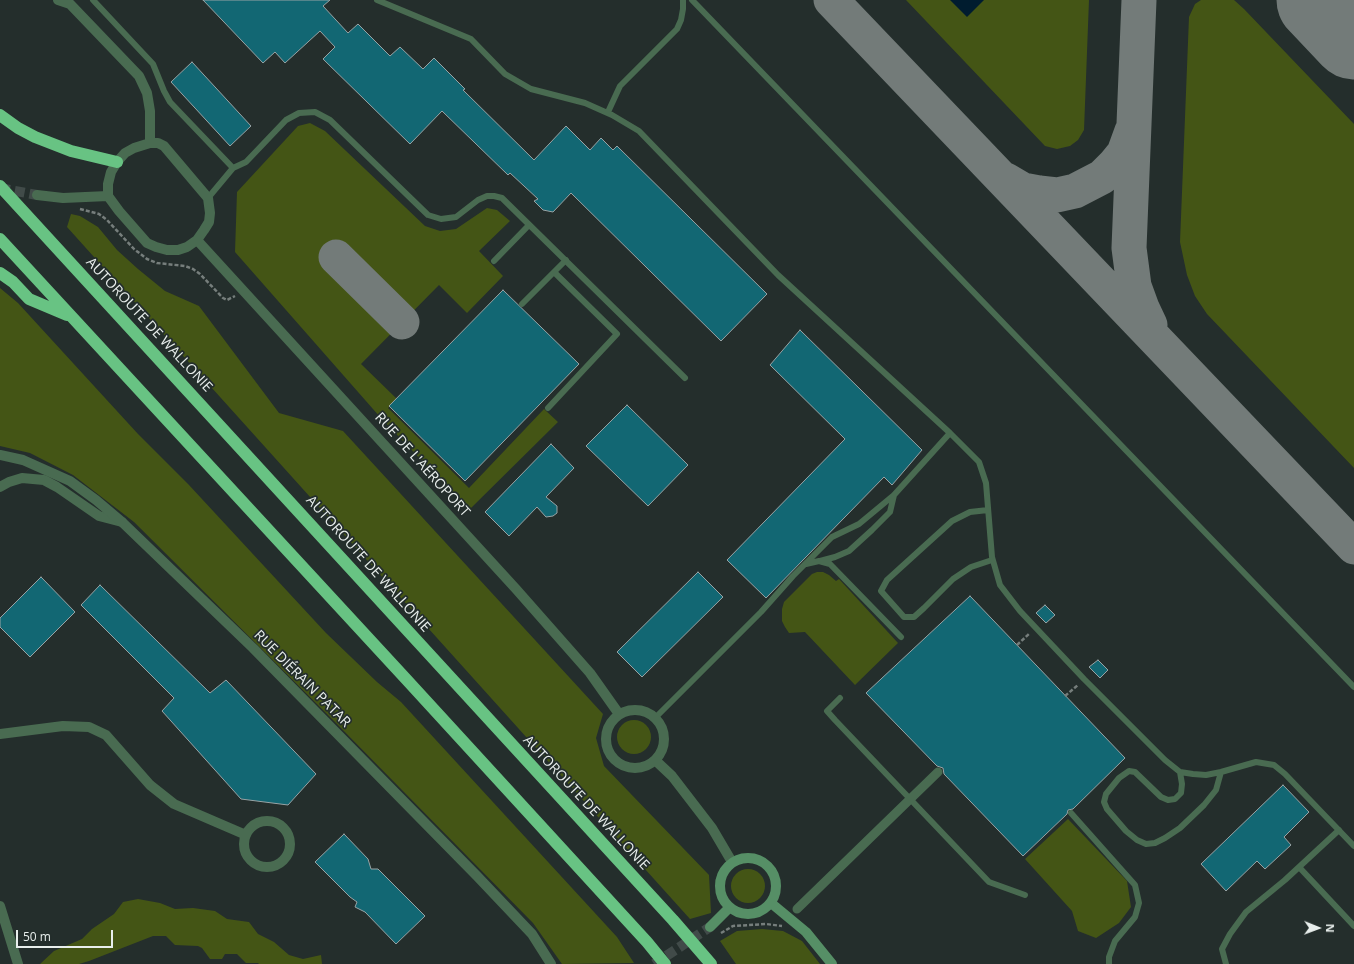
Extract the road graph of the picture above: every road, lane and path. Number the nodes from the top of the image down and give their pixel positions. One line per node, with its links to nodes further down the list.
1 (58, 0): 8 (street)
2 (93, 0): 10 (lane)
3 (377, 0): 6 (lane)
4 (683, 0): 6 (lane)
5 (692, 0): 36 (lane)
6 (608, 112): 26 (lane)
7 (0, 115): 9 (highway)
8 (150, 143): 9 (street); 14 (street)
9 (117, 162): 13 (street)
10 (233, 168): 14 (lane); 15 (lane)
11 (0, 186): 64 (highway, AUTOROUTE DE WALLONIE)
12 (37, 195): 13 (street)
13 (108, 196): 17 (street)
14 (208, 198): 17 (street)
15 (529, 225): 18 (lane); 19 (lane)
16 (0, 240): 23 (highway)
17 (197, 240): 38 (street, RUE DE L'AÉROPORT)
18 (566, 260): 20 (lane); 24 (lane)
19 (494, 261)
20 (554, 272): 22 (lane); 25 (lane)
21 (0, 273): 23 (highway)
22 (522, 304)
23 (71, 317): 63 (highway)
24 (685, 378)
25 (548, 408)
26 (950, 434): 29 (lane); 30 (lane)
27 (0, 455): 31 (street, RUE DIÉRAIN PATAR)
28 (0, 487): 31 (street)
29 (894, 495): 33 (lane); 34 (lane)
30 (988, 510): 32 (lane); 32 (lane)
31 (122, 522): 62 (street, RUE DIÉRAIN PATAR)
32 (992, 560): 43 (lane)
33 (819, 561): 34 (lane); 35 (lane)
34 (805, 565): 39 (lane)
35 (901, 637)
36 (1354, 687)
37 (840, 698): 45 (lane)
38 (619, 714): 39 (street); 41 (street)
39 (655, 718): 41 (street)
40 (0, 734): 48 (street)
41 (655, 760): 50 (street)
42 (938, 772): 45 (street)
43 (1180, 772): 44 (lane); 44 (lane)
44 (1221, 772): 47 (lane)
45 (911, 799): 52 (lane); 56 (street)
46 (1071, 813): 66 (lane)
47 (1339, 830): 49 (lane); 51 (lane)
48 (246, 835): 48 (street)
49 (1354, 846)
50 (732, 862): 53 (main road); 55 (main road)
51 (1299, 867): 58 (lane); 67 (lane)
52 (1025, 895)
53 (771, 904): 55 (main road); 57 (main road)
54 (0, 906): 61 (street)
55 (729, 908): 59 (main road)
56 (797, 909)
57 (790, 918): 60 (path); 65 (main road)
58 (1354, 926)
59 (710, 928)
60 (716, 936)
61 (18, 964)
62 (552, 964)
63 (665, 964)
64 (711, 964)
65 (832, 964)
66 (1109, 964)
67 (1226, 964)

